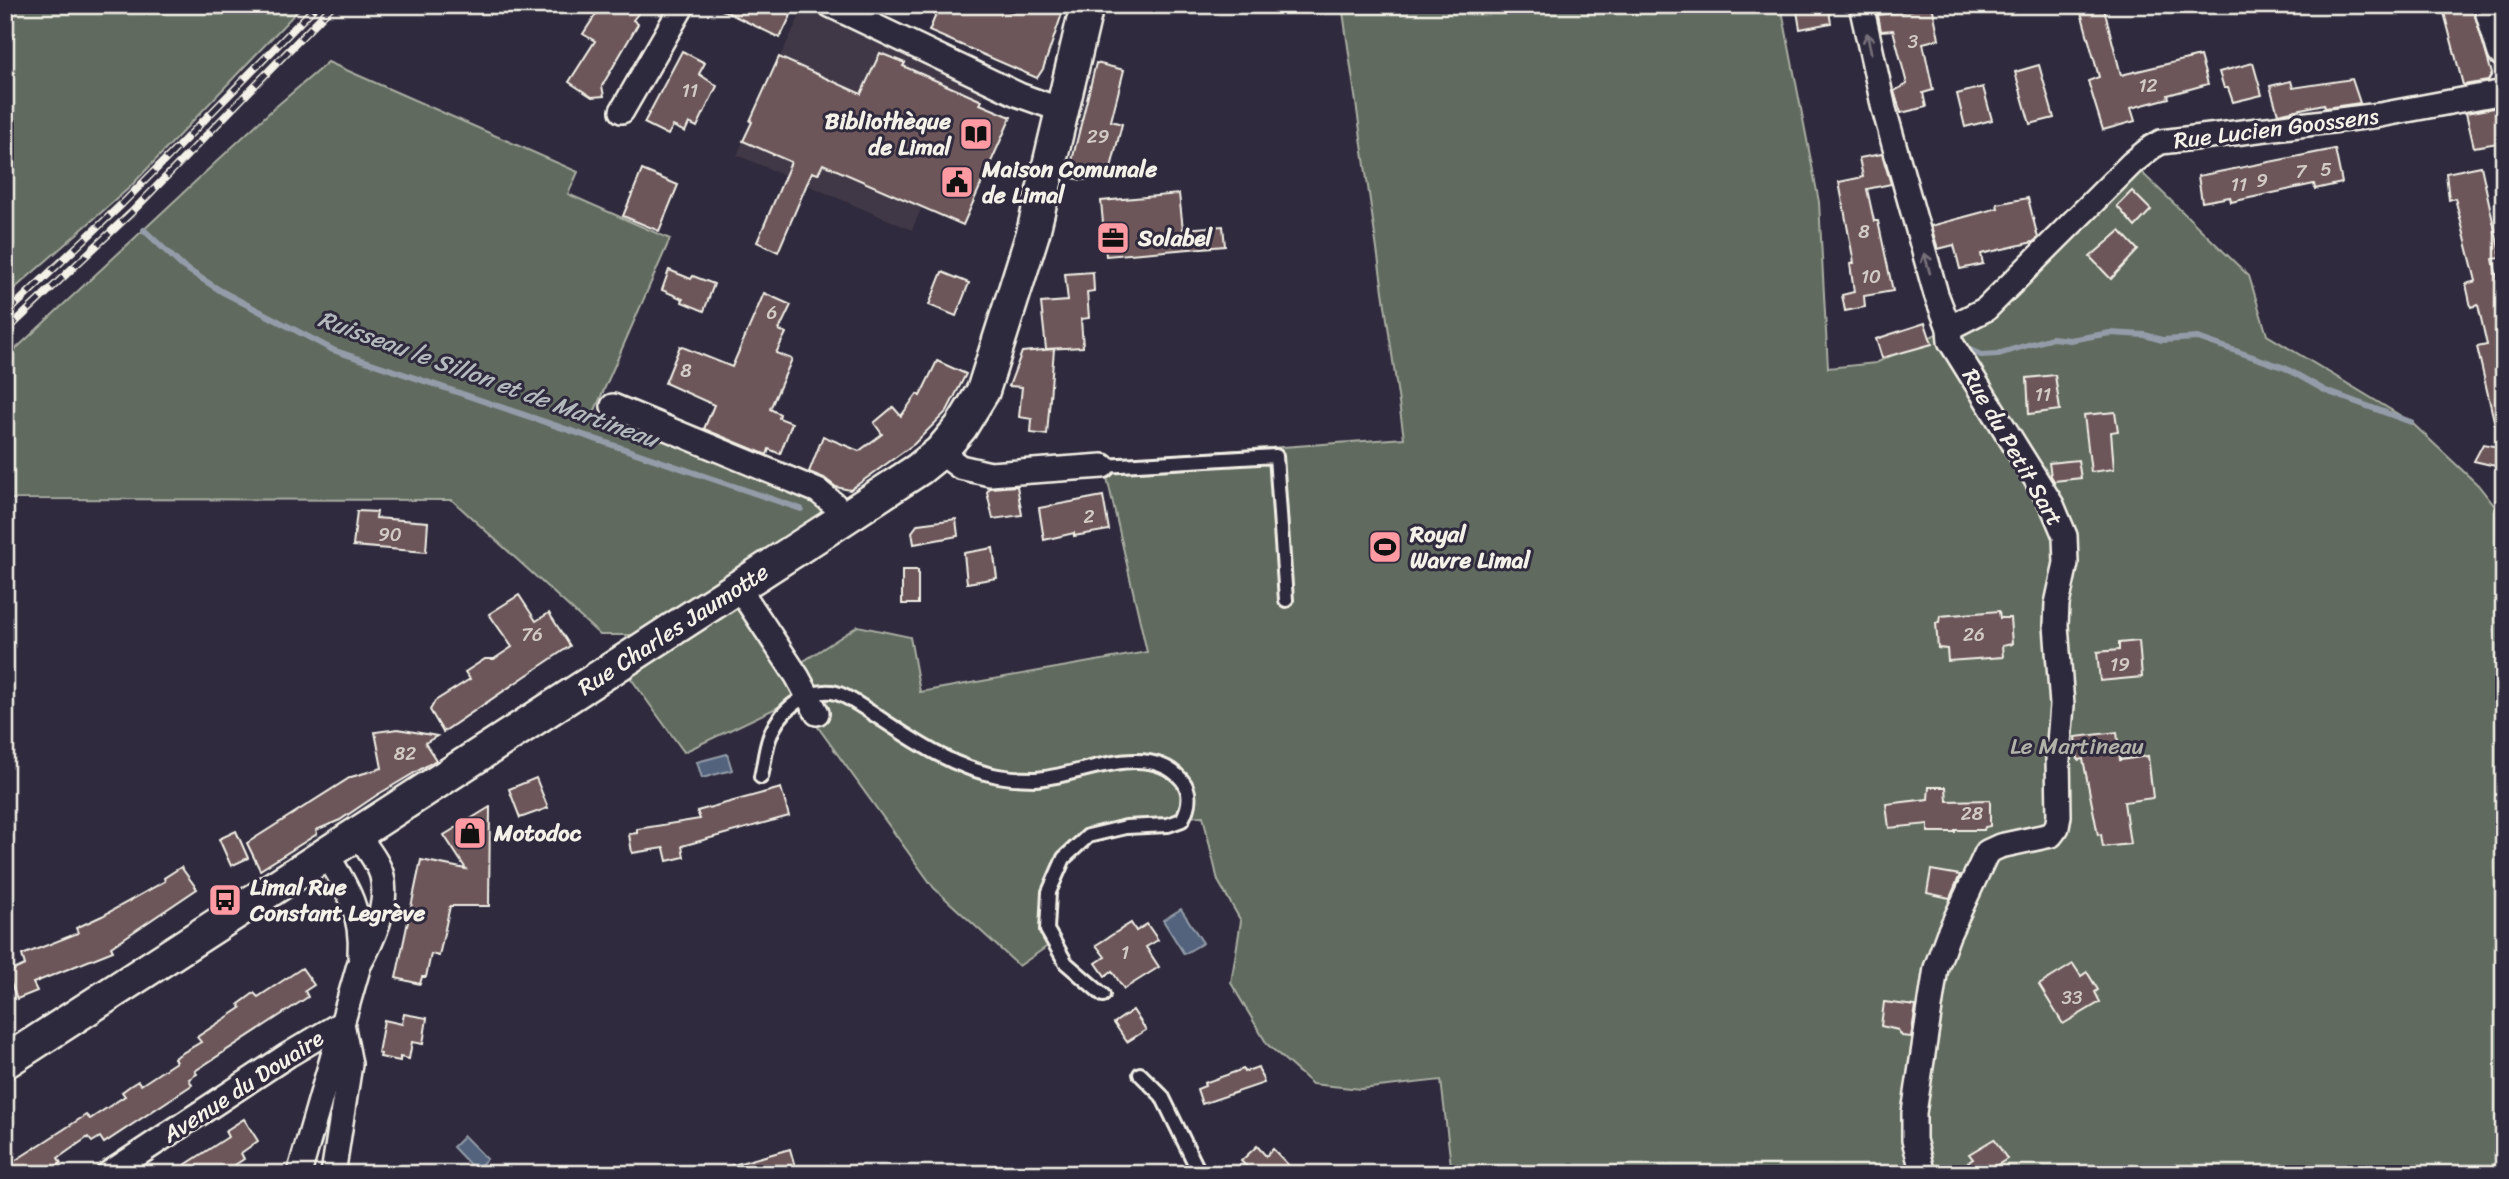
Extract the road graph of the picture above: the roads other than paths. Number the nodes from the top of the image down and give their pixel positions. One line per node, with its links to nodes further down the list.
1 (683, 5): 9 (street)
2 (830, 5): 8 (street)
3 (1087, 5): 8 (main road, Rue Charles Jaumotte)
4 (1861, 5): 10 (street, Rue du Petit Sart, one-way to 4)
5 (2490, 5): 6 (main road)
6 (2504, 51)
7 (2504, 92): 10 (street, Rue Lucien Goossens)
8 (1061, 110): 12 (main road, Rue Charles Jaumotte)
9 (622, 111)
10 (1949, 328): 30 (street, Rue du Petit Sart)
11 (613, 406): 14 (street)
12 (940, 452): 13 (street); 14 (main road, Rue Charles Jaumotte)
13 (1103, 466): 16 (lane)
14 (843, 519): 15 (main road, Rue Charles Jaumotte)
15 (738, 587): 17 (street); 19 (main road, Rue Charles Jaumotte)
16 (1286, 600)
17 (813, 705): 18 (lane); 22 (lane)
18 (761, 777)
19 (357, 834): 20 (main road, Rue Charles Jaumotte); 21 (street)
20 (326, 854): 21 (street); 24 (main road, Rue Charles Jaumotte)
21 (359, 965): 23 (street)
22 (1102, 995)
23 (342, 1023): 26 (street, Avenue du Douaire); 27 (street); 28 (street)
24 (5, 1062)
25 (1140, 1074): 29 (lane)
26 (108, 1174)
27 (299, 1174)
28 (333, 1174)
29 (1200, 1174)
30 (1923, 1174)

